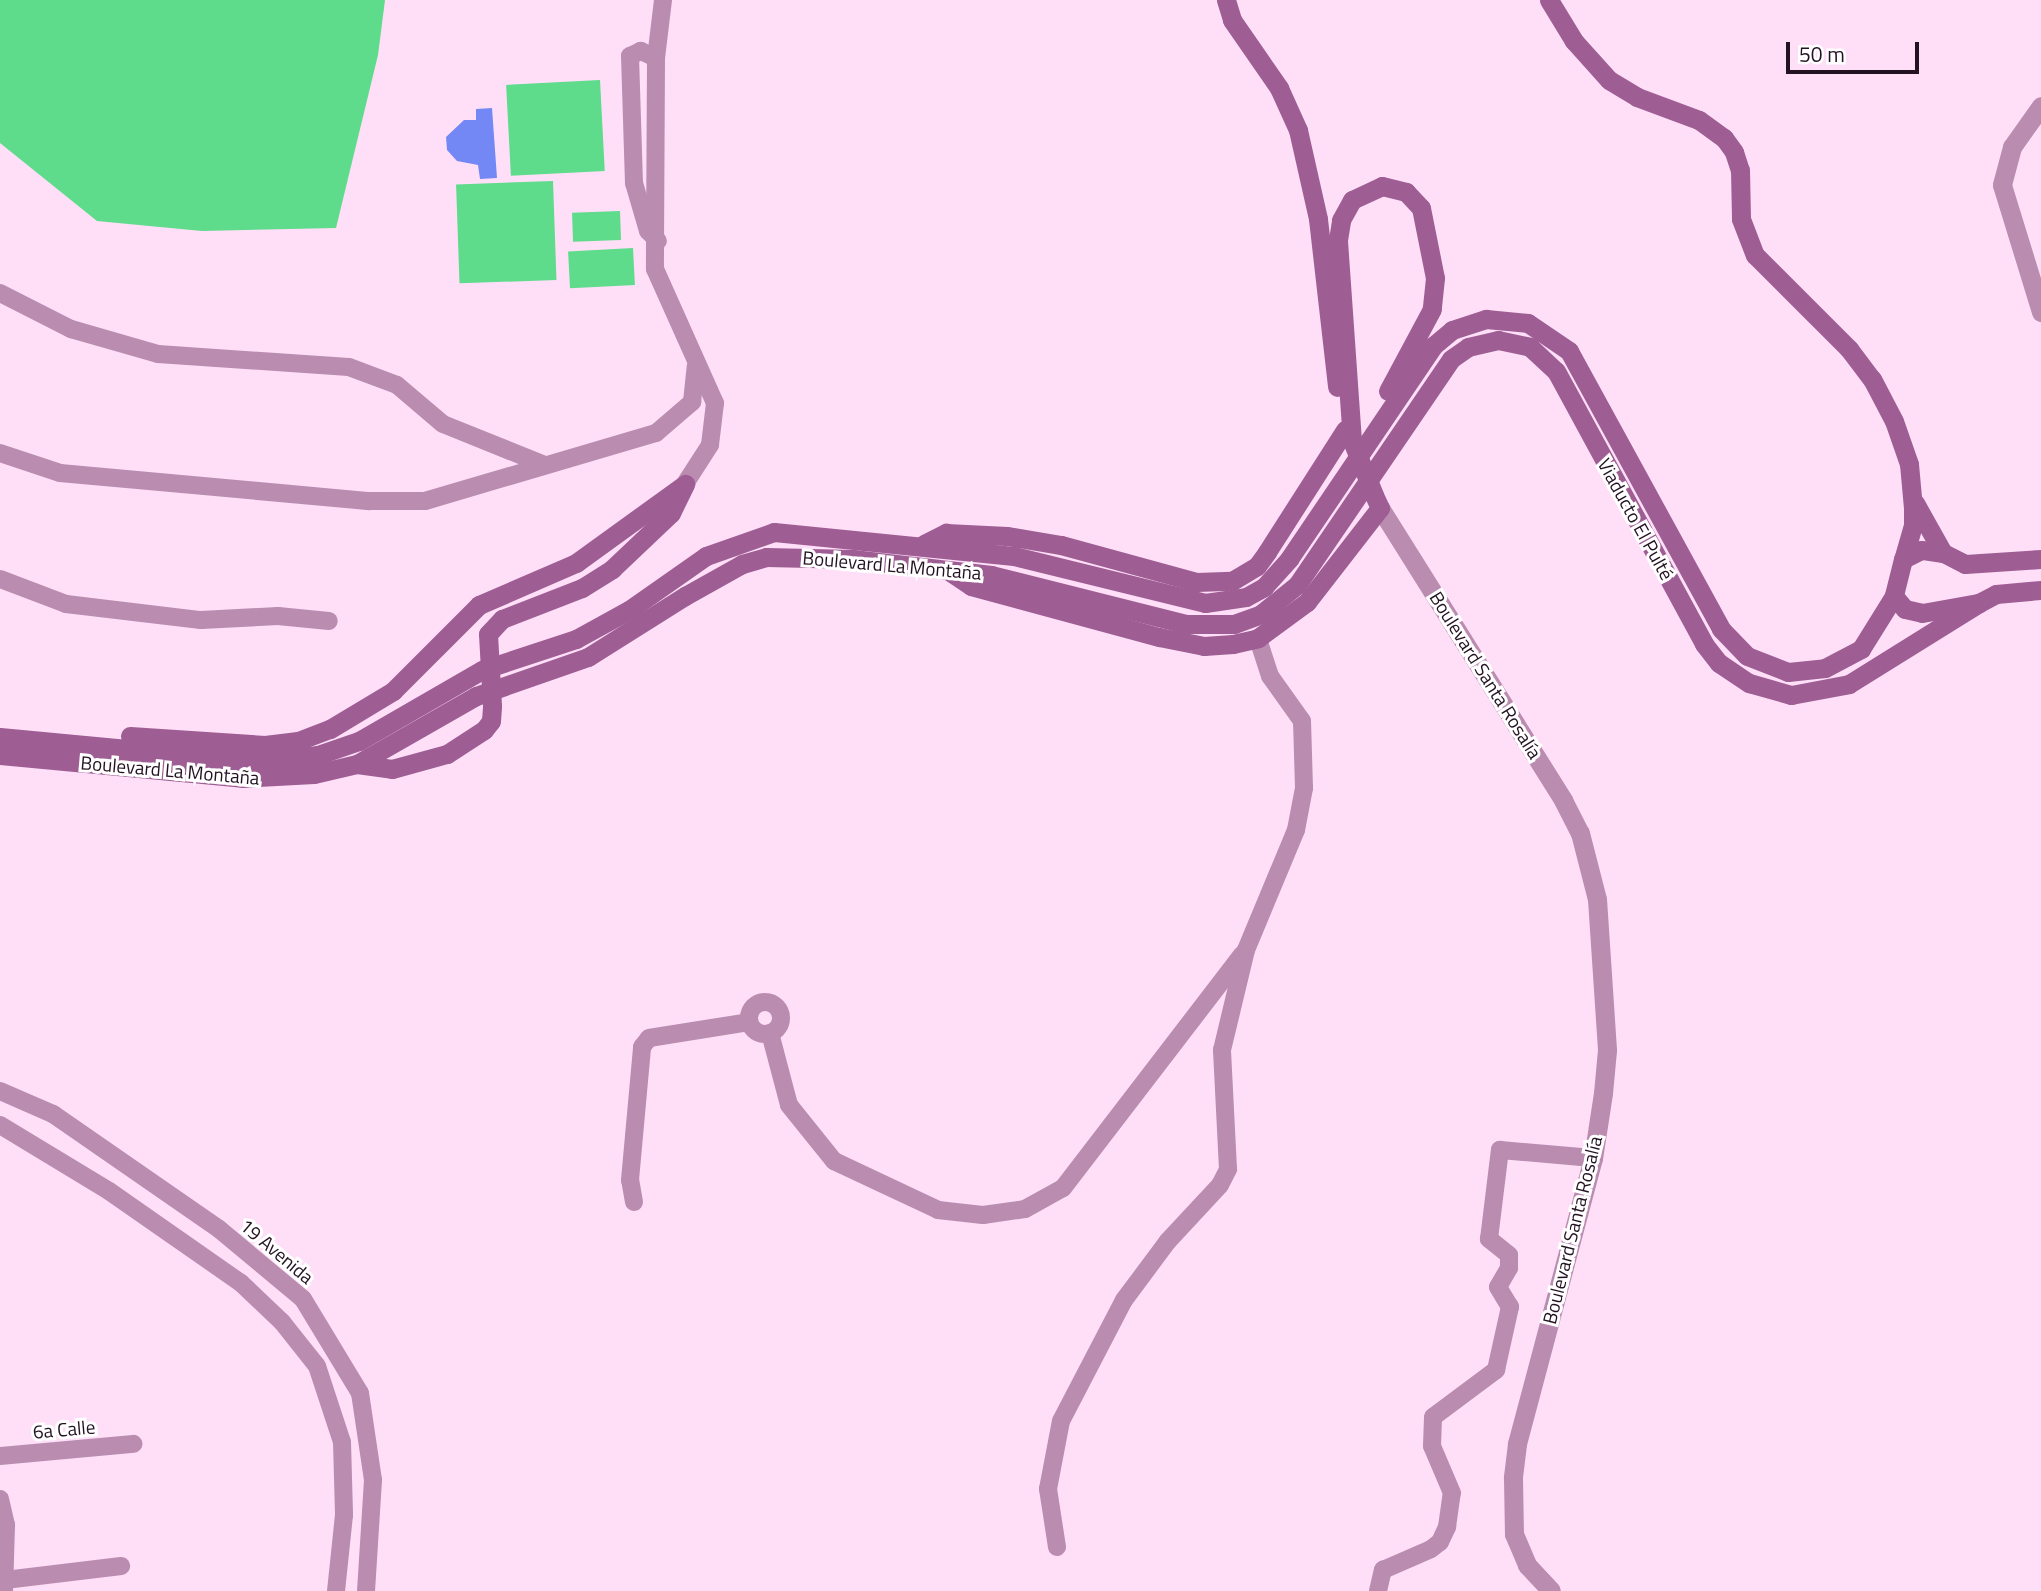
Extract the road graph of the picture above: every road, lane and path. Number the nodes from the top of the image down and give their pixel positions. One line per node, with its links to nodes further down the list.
1 (663, 0): 4 (street)
2 (1226, 0): 11 (main road)
3 (1549, 0): 16 (main road, Viaducto El Pulté)
4 (656, 58): 6 (street); 6 (street)
5 (2041, 106): 8 (street)
6 (658, 241): 9 (street)
7 (0, 293): 13 (street)
8 (2041, 312)
9 (696, 366): 13 (street); 15 (street)
10 (1385, 412): 11 (main road); 14 (main road, Viaducto El Pulté); 26 (main road, Viaducto El Pulté)
11 (1348, 435): 18 (main road, bridge); 19 (main road)
12 (0, 453): 13 (street)
13 (545, 465)
14 (1340, 479): 19 (main road, Boulevard La Montaña)
15 (685, 484): 31 (main road); 33 (main road, bridge)
16 (1909, 493): 20 (main road); 21 (main road, Viaducto El Pulté)
17 (1354, 499): 23 (main road, Boulevard La Montaña); 27 (main road, Viaducto El Pulté)
18 (1377, 501): 29 (main road); 39 (street, Boulevard Santa Rosalía)
19 (925, 544): 31 (main road, Boulevard La Montaña)
20 (1944, 553): 21 (main road); 22 (main road)
21 (1903, 558): 26 (main road, Viaducto El Pulté)
22 (2041, 559)
23 (945, 568): 29 (main road); 33 (main road, Boulevard La Montaña)
24 (0, 579): 28 (street)
25 (2041, 590): 27 (main road)
26 (1894, 596): 27 (main road)
27 (1979, 603)
28 (329, 621)
29 (1258, 638): 34 (street)
30 (0, 737): 31 (main road, Boulevard La Montaña)
31 (95, 745)
32 (0, 755): 33 (main road, Boulevard La Montaña)
33 (357, 764)
34 (1246, 950): 36 (street); 44 (street)
35 (749, 1022): 36 (street); 36 (street); 40 (street)
36 (770, 1033)
37 (0, 1091): 48 (street, 19 Avenida)
38 (0, 1125): 47 (street)
39 (1593, 1158): 49 (street); 50 (street, Boulevard Santa Rosalía)
40 (634, 1202)
41 (132, 1444): 42 (street, 6a Calle)
42 (0, 1456)
43 (0, 1499): 46 (street)
44 (1057, 1547)
45 (121, 1566): 46 (street)
46 (4, 1586)
47 (336, 1591)
48 (366, 1591)
49 (1378, 1591)
50 (1550, 1591)

